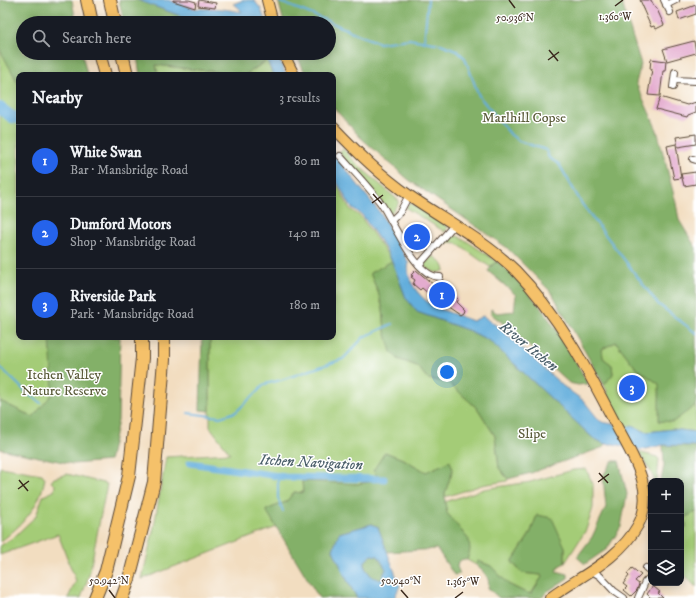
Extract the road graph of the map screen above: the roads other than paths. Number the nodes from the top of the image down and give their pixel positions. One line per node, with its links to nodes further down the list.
1 (87, 0): 7 (highway)
2 (110, 0): 8 (highway)
3 (266, 0): 9 (main road)
4 (676, 0): 5 (street)
5 (665, 2): 6 (street)
6 (670, 12)
7 (90, 16)
8 (113, 16)
9 (271, 16)
10 (101, 60): 13 (highway)
11 (124, 60): 14 (highway)
12 (286, 60): 15 (main road)
13 (104, 72)
14 (126, 72)
15 (292, 72)
16 (675, 72): 17 (street)
17 (674, 80): 18 (street); 19 (street)
18 (696, 81)
19 (673, 87)
20 (336, 130): 22 (main road)
21 (340, 156): 23 (street)
22 (409, 195): 23 (street); 24 (main road)
23 (391, 221): 25 (street)
24 (454, 225): 25 (street); 29 (main road)
25 (419, 265): 26 (street)
26 (440, 277)
27 (142, 340): 31 (highway)
28 (164, 340): 32 (highway)
29 (592, 571): 33 (main road); 34 (street)
30 (648, 579): 35 (street)
31 (95, 598)
32 (122, 598)
33 (550, 598)
34 (624, 598)
35 (638, 598)

